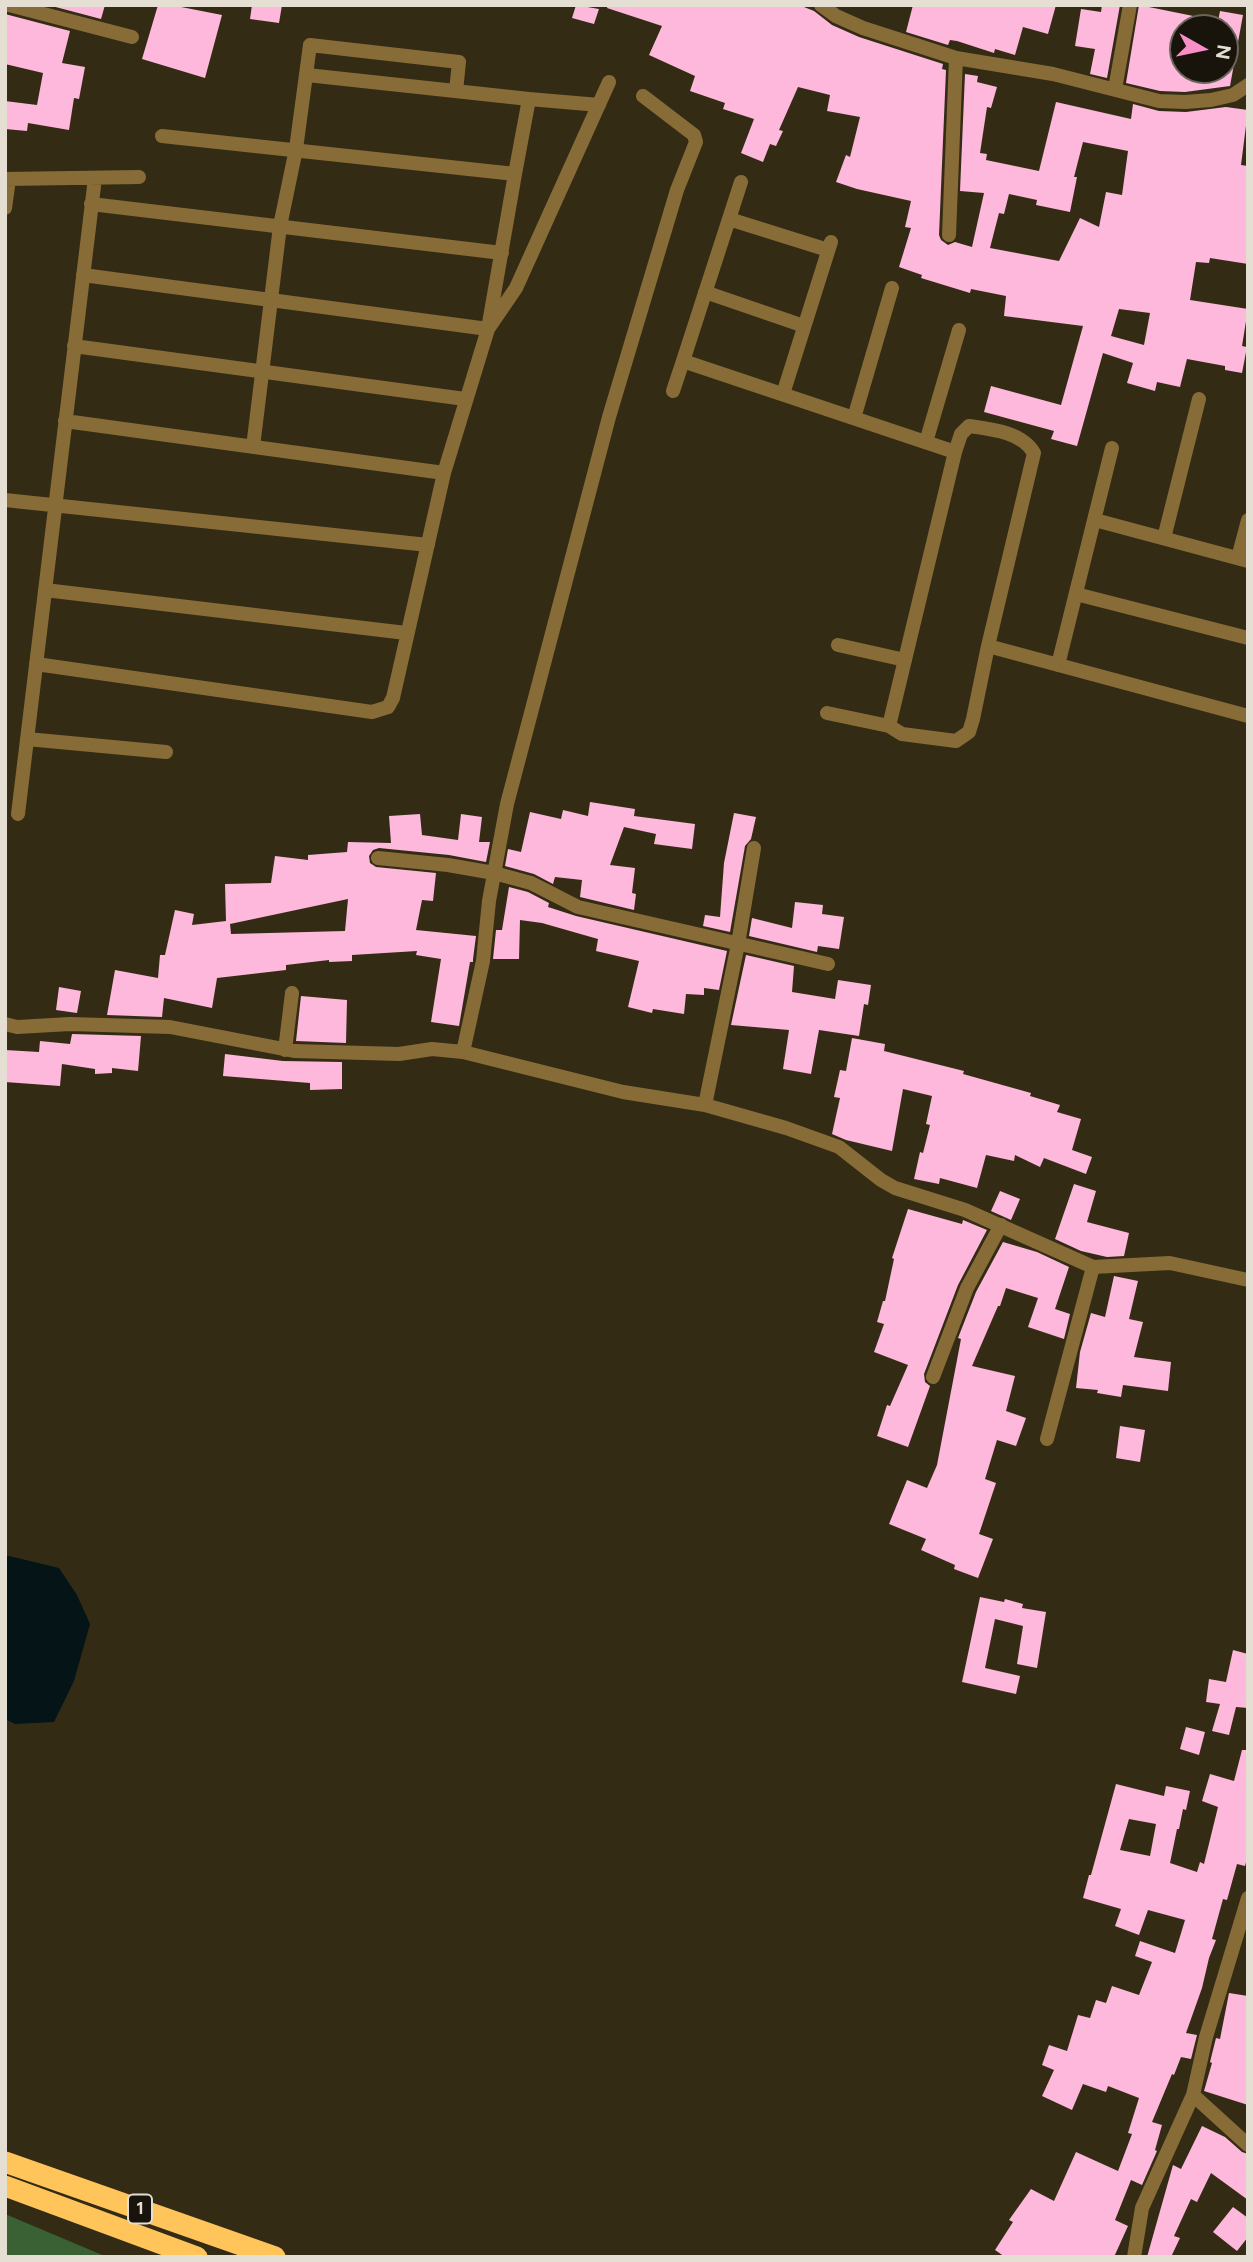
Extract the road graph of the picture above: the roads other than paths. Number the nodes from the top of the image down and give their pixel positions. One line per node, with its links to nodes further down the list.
1 (9, 5): 4 (street)
2 (821, 5): 5 (street)
3 (1130, 5): 9 (street)
4 (132, 37)
5 (956, 58): 9 (street); 25 (street)
6 (306, 75): 10 (street); 10 (street); 15 (street)
7 (609, 82): 13 (street)
8 (1248, 85): 9 (street)
9 (1115, 89)
10 (456, 91): 12 (street)
11 (643, 96): 72 (street)
12 (529, 99): 13 (street); 16 (street)
13 (598, 105): 32 (street)
14 (162, 136): 15 (street)
15 (296, 149): 16 (street); 24 (street)
16 (516, 174): 26 (street)
17 (94, 177): 18 (street); 19 (street); 21 (street)
18 (139, 177)
19 (7, 179): 22 (street)
20 (741, 182): 23 (street)
21 (91, 204): 24 (street); 27 (street)
22 (5, 208)
23 (729, 219): 29 (street); 31 (street)
24 (280, 226): 26 (street); 30 (street)
25 (950, 235)
26 (502, 253): 32 (street)
27 (83, 275): 30 (street); 34 (street)
28 (892, 288): 41 (street)
29 (705, 292): 31 (street); 35 (street)
30 (271, 301): 32 (street); 36 (street)
31 (804, 326): 38 (street)
32 (488, 329): 39 (street)
33 (958, 330): 43 (street)
34 (74, 346): 36 (street); 42 (street)
35 (683, 361): 37 (street); 38 (street)
36 (262, 373): 39 (street); 44 (street)
37 (673, 391)
38 (783, 394): 41 (street)
39 (465, 399): 47 (street)
40 (1199, 399): 52 (street)
41 (854, 418): 43 (street)
42 (65, 421): 44 (street); 49 (street)
43 (926, 442): 46 (street)
44 (253, 447): 47 (street)
45 (1112, 448): 50 (street)
46 (955, 452): 60 (street); 61 (street)
47 (444, 473): 53 (street)
48 (5, 500): 49 (street)
49 (55, 506): 53 (street); 55 (street)
50 (1095, 520): 52 (street); 56 (street)
51 (1248, 520): 54 (street)
52 (1164, 538): 54 (street)
53 (428, 545): 57 (street)
54 (1243, 559)
55 (45, 590): 57 (street); 62 (street)
56 (1076, 594): 58 (street); 63 (street)
57 (406, 633): 62 (street)
58 (1248, 638)
59 (838, 645): 61 (street)
60 (988, 646): 63 (street); 66 (street)
61 (905, 660): 66 (street)
62 (36, 664): 67 (street)
63 (1058, 665): 65 (street)
64 (827, 713): 66 (street)
65 (1248, 716)
66 (889, 726)
67 (27, 739): 68 (street); 69 (street)
68 (166, 751)
69 (18, 814)
70 (754, 848): 73 (street)
71 (377, 858): 72 (street)
72 (494, 873): 73 (street); 78 (street)
73 (738, 944): 74 (street); 79 (street)
74 (828, 964)
75 (292, 993): 77 (street)
76 (5, 1024): 77 (street)
77 (285, 1051): 78 (street)
78 (463, 1052): 79 (street)
79 (705, 1105): 80 (street)
80 (1001, 1225): 81 (street); 83 (street)
81 (1093, 1267): 82 (street); 84 (street)
82 (1248, 1280)
83 (933, 1377)
84 (1047, 1438)
85 (1248, 1898): 86 (street)
86 (1193, 2095): 87 (street); 92 (street)
87 (1248, 2145)
88 (5, 2161): 91 (highway, 1)
89 (5, 2186): 90 (highway, 1)
90 (197, 2257)
91 (275, 2257)
92 (1134, 2257)

